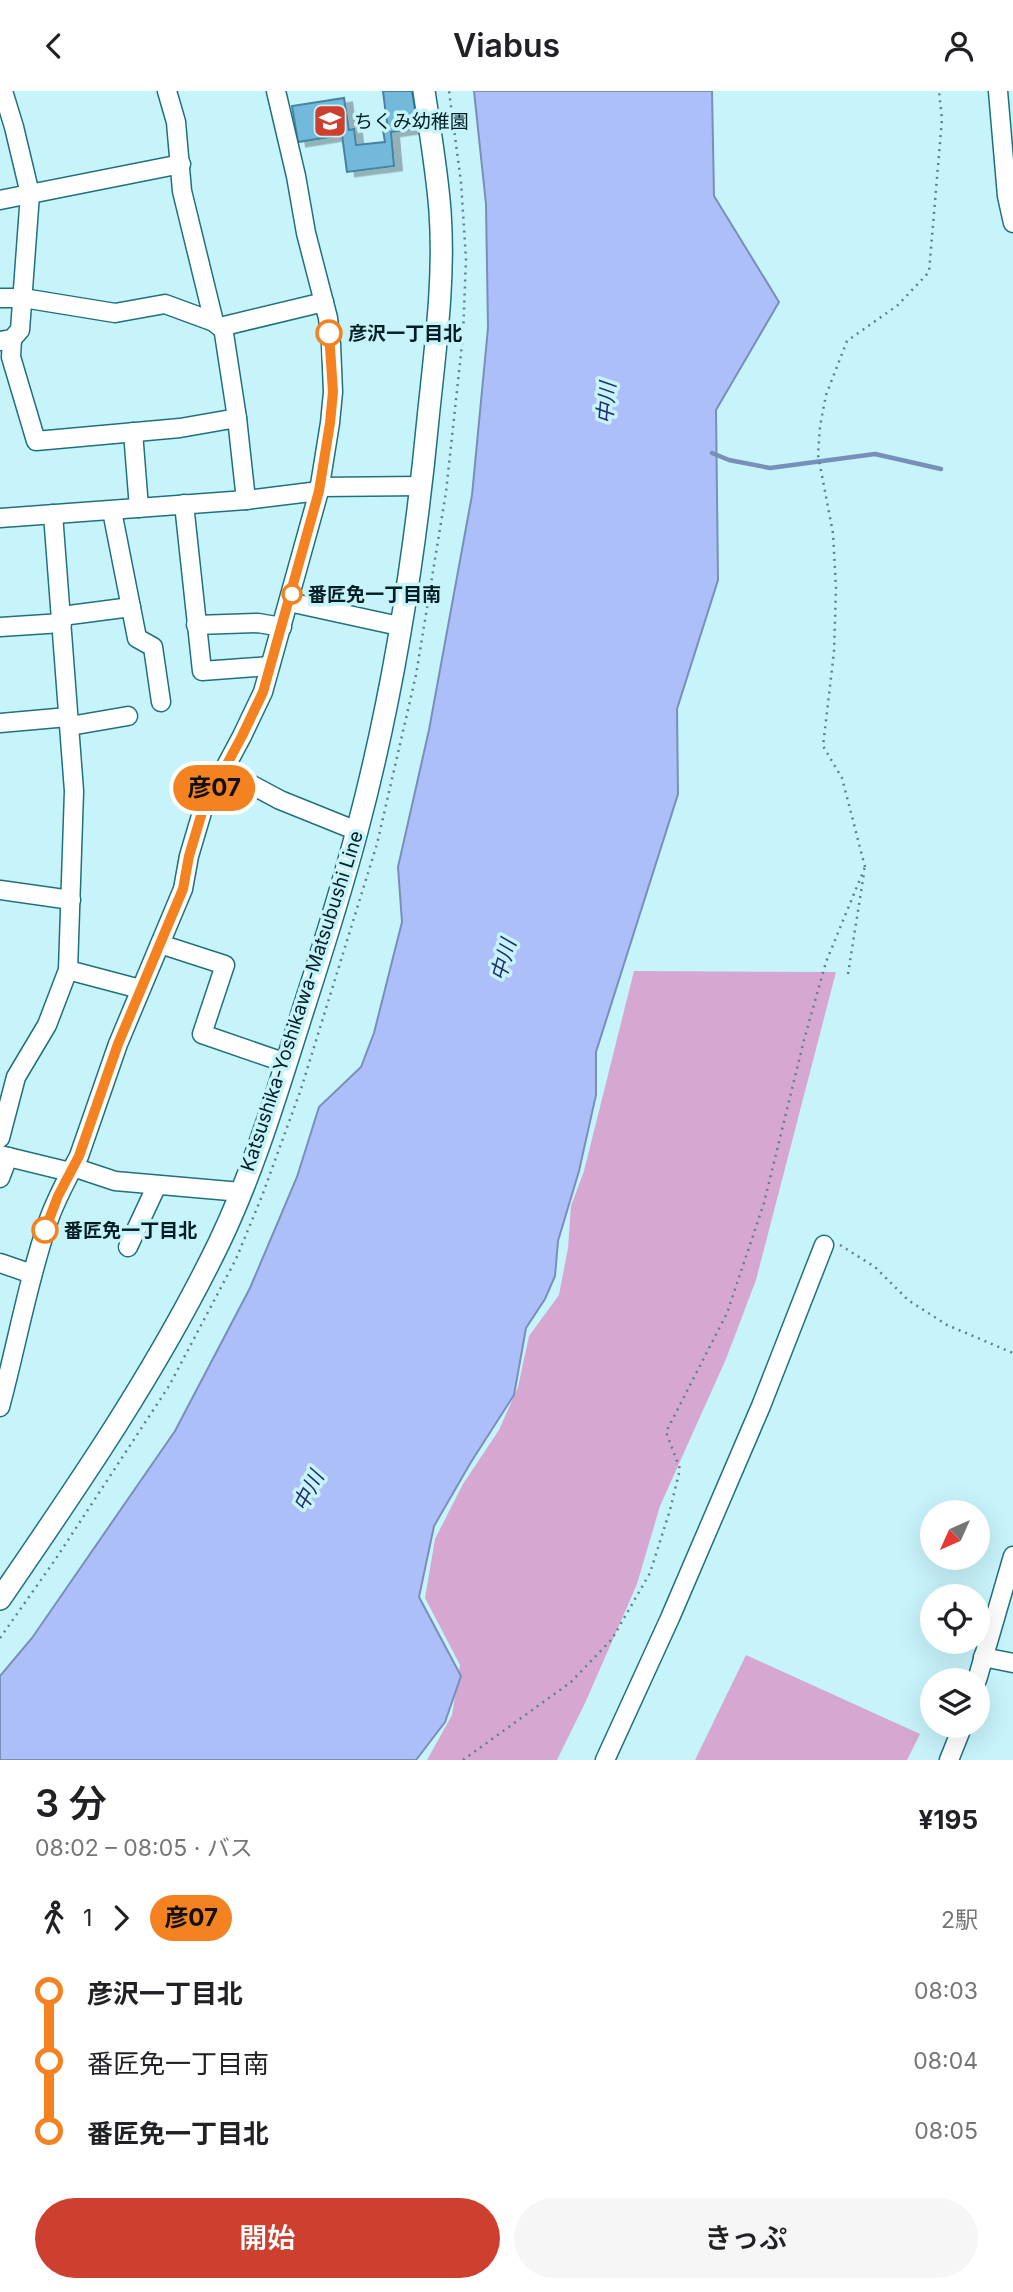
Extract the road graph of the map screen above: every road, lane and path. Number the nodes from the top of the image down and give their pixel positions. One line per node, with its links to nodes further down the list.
1 (3, 91): 10 (street)
2 (167, 91): 9 (street)
3 (276, 91): 15 (street)
4 (424, 91): 20 (main road, Katsushika-Yoshikawa-Matsubushi Line)
5 (449, 91): 65 (path)
6 (939, 91): 42 (path)
7 (998, 91): 8 (street)
8 (1008, 135): 12 (street)
9 (181, 164): 10 (street); 16 (street)
10 (30, 194): 11 (street); 14 (street)
11 (0, 200)
12 (1013, 223)
13 (0, 298): 14 (street)
14 (23, 298): 16 (street); 17 (street)
15 (324, 302): 16 (street); 21 (street)
16 (218, 325): 18 (street)
17 (6, 340): 19 (street)
18 (237, 418): 19 (street); 22 (street)
19 (133, 432): 24 (street)
20 (422, 486): 21 (street); 32 (main road, Katsushika-Yoshikawa-Matsubushi Line)
21 (319, 489): 22 (street); 28 (street)
22 (246, 500): 23 (street)
23 (184, 504): 24 (street); 31 (street)
24 (139, 508): 25 (street)
25 (112, 511): 26 (street); 29 (street)
26 (53, 514): 27 (street); 30 (street)
27 (0, 518)
28 (289, 603): 32 (street); 34 (street)
29 (131, 607): 30 (street); 36 (street)
30 (62, 620): 33 (street); 38 (street)
31 (196, 625): 34 (street); 35 (street)
32 (399, 626): 41 (main road, Katsushika-Yoshikawa-Matsubushi Line)
33 (0, 627)
34 (282, 627): 35 (street)
35 (270, 666): 40 (street)
36 (161, 702)
37 (128, 716): 38 (street)
38 (69, 722): 39 (street); 44 (street)
39 (0, 723)
40 (224, 770): 41 (street); 45 (street)
41 (357, 831): 49 (main road, Katsushika-Yoshikawa-Matsubushi Line)
42 (865, 867): 47 (path); 70 (path)
43 (0, 890): 44 (street)
44 (71, 900): 46 (street)
45 (160, 944): 48 (street); 49 (street)
46 (68, 970): 48 (street); 50 (street)
47 (848, 974)
48 (140, 989): 52 (street)
49 (286, 1063): 55 (main road, Katsushika-Yoshikawa-Matsubushi Line)
50 (0, 1137)
51 (4, 1156): 52 (street); 53 (street)
52 (72, 1170): 54 (street); 59 (street)
53 (0, 1178)
54 (157, 1185): 55 (street); 57 (street)
55 (241, 1192): 64 (main road, Katsushika-Yoshikawa-Matsubushi Line)
56 (824, 1245): 60 (path); 71 (street)
57 (128, 1247)
58 (0, 1263): 59 (street)
59 (32, 1275): 61 (street)
60 (1013, 1353)
61 (3, 1384): 62 (street)
62 (0, 1407)
63 (1013, 1556): 66 (street)
64 (0, 1599)
65 (0, 1638)
66 (983, 1657): 67 (street); 68 (street)
67 (1013, 1663)
68 (980, 1668)
69 (957, 1738): 72 (street)
70 (463, 1760)
71 (605, 1760)
72 (949, 1760)

